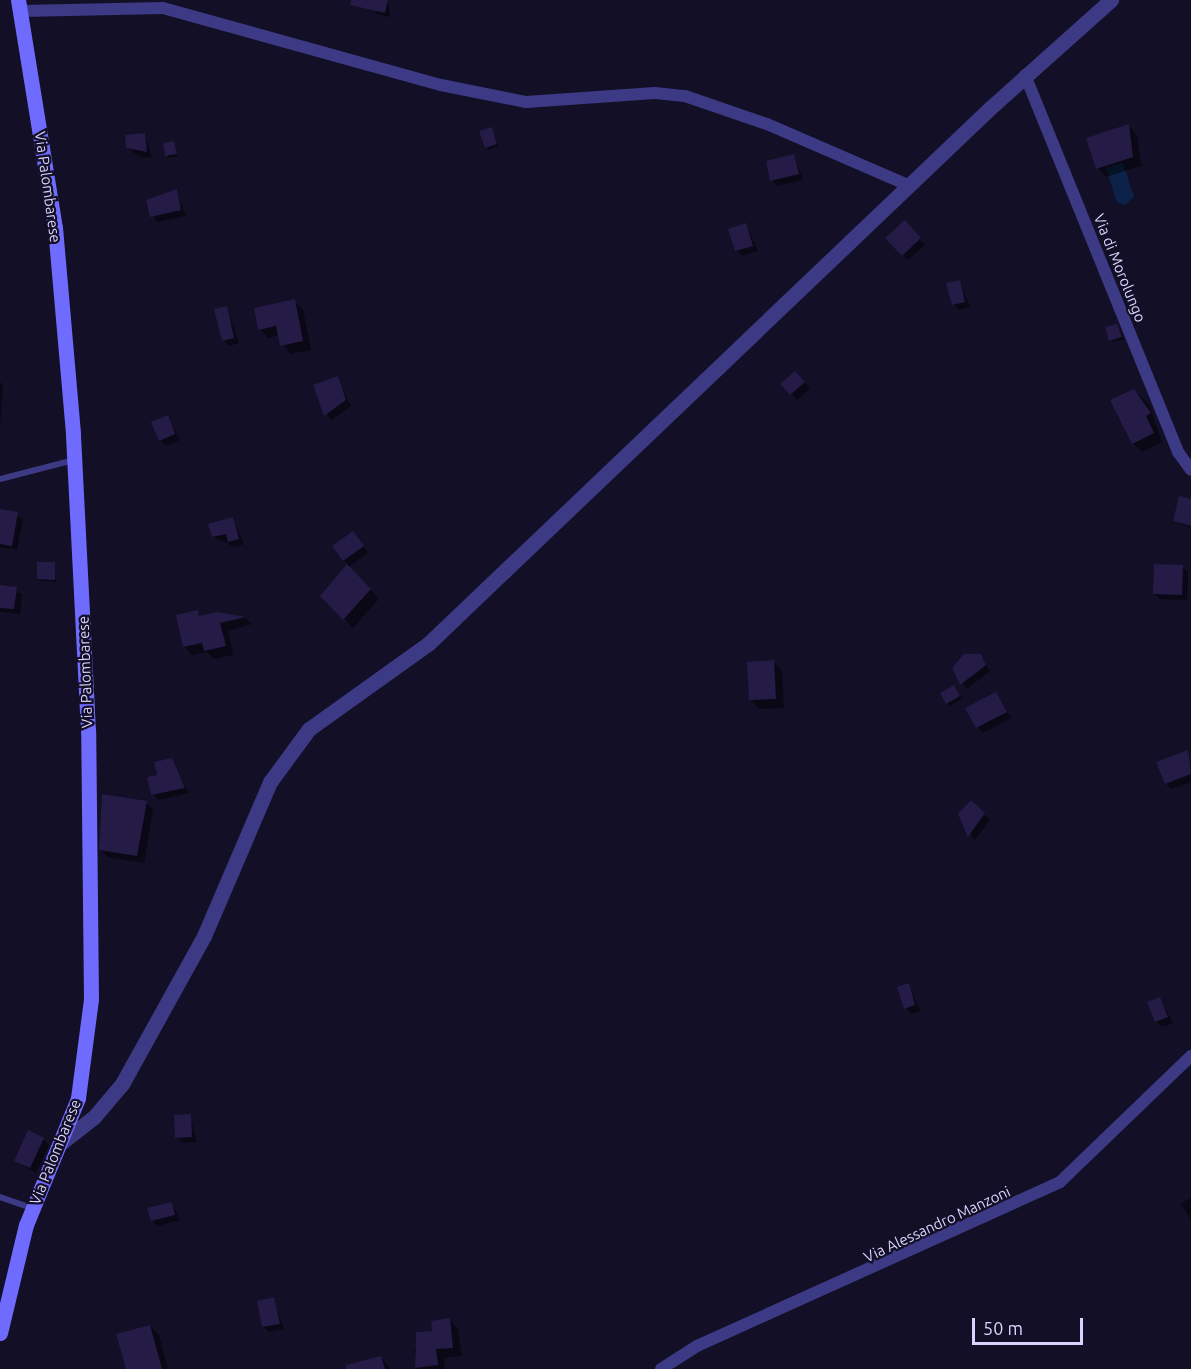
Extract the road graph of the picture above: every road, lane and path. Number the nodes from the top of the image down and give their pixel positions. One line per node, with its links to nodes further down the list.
1 (1111, 0): 3 (street)
2 (19, 6): 4 (street); 5 (main road, Via Palombarese)
3 (1025, 75): 4 (street); 6 (street, Via di Morolungo)
4 (908, 185): 9 (street)
5 (75, 460): 7 (lane); 9 (main road, Via Palombarese)
6 (1191, 470)
7 (0, 479)
8 (1191, 1056): 13 (street, Via Alessandro Manzoni)
9 (62, 1142): 11 (main road, Via Palombarese)
10 (0, 1197): 11 (lane)
11 (33, 1208): 12 (main road, Via Palombarese)
12 (0, 1333)
13 (661, 1369)

